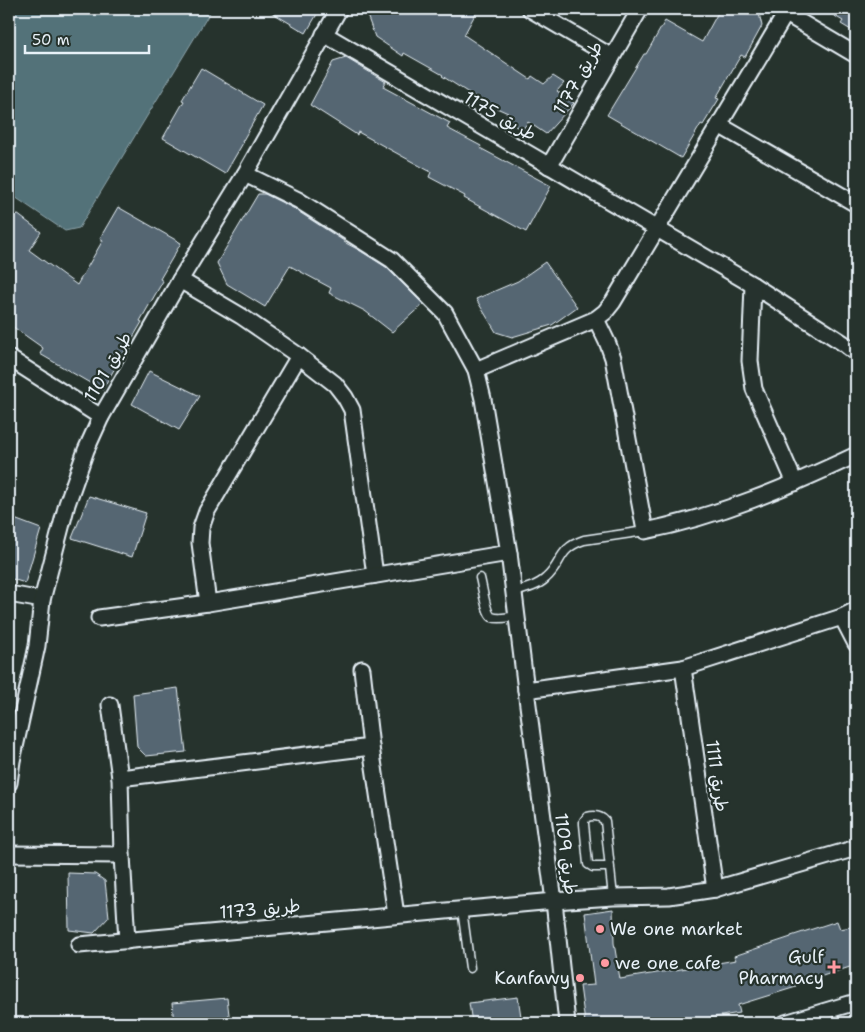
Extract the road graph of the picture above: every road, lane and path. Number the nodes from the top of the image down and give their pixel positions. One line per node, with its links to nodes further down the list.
1 (339, 9): 5 (street, طريق 1101)
2 (530, 9): 7 (street)
3 (640, 9): 7 (street, طريق 1177)
4 (782, 11): 6 (street); 8 (street)
5 (324, 34): 9 (street, طريق 1175); 10 (street, طريق 1101)
6 (856, 55)
7 (612, 57): 9 (street, طريق 1177)
8 (718, 125): 11 (street); 12 (street)
9 (548, 166): 12 (street, طريق 1175)
10 (245, 174): 13 (street, طريق 1101); 19 (street, طريق 1109)
11 (856, 204)
12 (657, 229): 14 (street, طريق 1175); 15 (street)
13 (180, 280): 17 (street); 20 (street, طريق 1101)
14 (753, 285): 16 (street, طريق 1175); 22 (street)
15 (596, 319): 19 (street); 23 (street)
16 (856, 353)
17 (299, 356): 25 (street); 30 (street)
18 (9, 358): 20 (street)
19 (476, 370): 24 (street, طريق 1109)
20 (101, 417): 29 (street, طريق 1101)
21 (856, 455): 22 (street)
22 (795, 484): 23 (street)
23 (645, 531): 27 (lane)
24 (509, 553): 25 (street); 27 (street, طريق 1109)
25 (375, 575): 30 (street)
26 (480, 578): 32 (lane)
27 (514, 592): 32 (street, طريق 1109)
28 (9, 594): 29 (street)
29 (42, 600): 41 (street, طريق 1101)
30 (208, 602): 34 (street)
31 (856, 610): 33 (street)
32 (517, 616): 38 (street, طريق 1109)
33 (842, 617): 35 (street); 36 (street)
34 (99, 618)
35 (856, 644)
36 (683, 668): 38 (street); 48 (street, طريق 1111)
37 (362, 669): 40 (street)
38 (526, 690): 50 (street, طريق 1109)
39 (110, 706): 42 (street)
40 (371, 746): 42 (street); 52 (street)
41 (10, 760): 43 (street, طريق 1101)
42 (120, 778): 46 (street)
43 (9, 783)
44 (856, 848): 48 (street, طريق 1173)
45 (9, 854): 46 (street)
46 (122, 855): 53 (street)
47 (610, 866): 47 (lane); 49 (lane)
48 (715, 889): 49 (street, طريق 1173)
49 (613, 897): 50 (street, طريق 1173)
50 (554, 901): 51 (street, طريق 1173); 57 (street, طريق 1109)
51 (462, 909): 52 (street, طريق 1173); 55 (lane)
52 (396, 915): 53 (street, طريق 1173)
53 (127, 941): 54 (street, طريق 1173)
54 (79, 945)
55 (470, 968)
56 (856, 1002): 58 (street)
57 (567, 1023)
58 (785, 1023)

